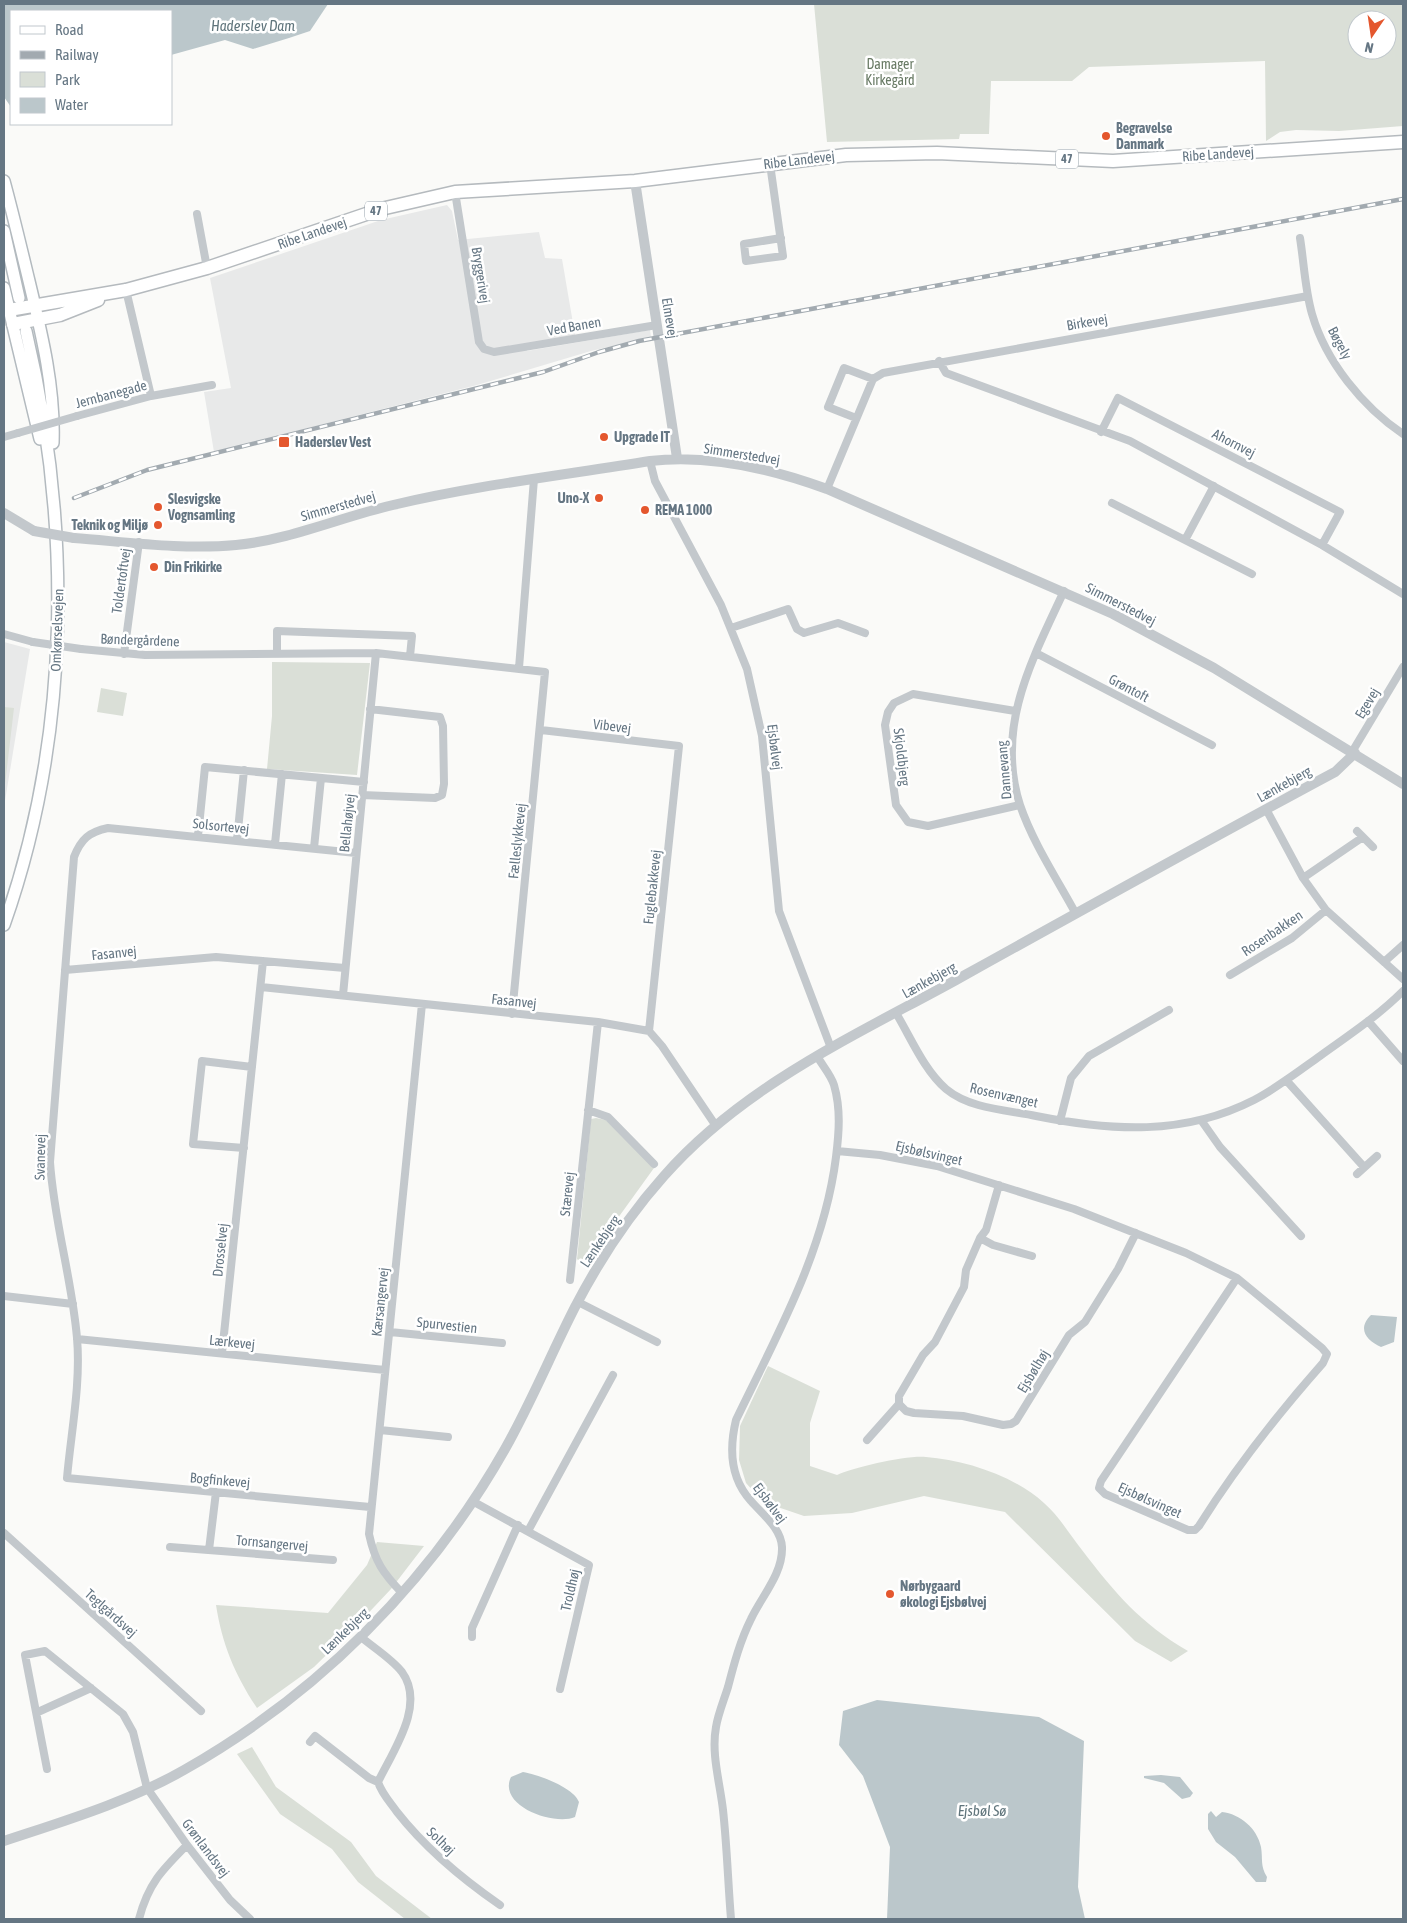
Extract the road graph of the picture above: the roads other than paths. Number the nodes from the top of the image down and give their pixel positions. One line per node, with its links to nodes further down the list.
1 (1403, 142): 2 (main road, Ribe Landevej / 47)
2 (770, 164): 4 (main road, Ribe Landevej / 47); 8 (street)
3 (4, 181): 15 (main road)
4 (635, 181): 5 (main road, Ribe Landevej / 47); 17 (street, Elmevej)
5 (455, 192): 10 (main road, Ribe Landevej / 47); 19 (street, Bryggerivej)
6 (197, 214): 10 (street)
7 (4, 231): 14 (main road)
8 (781, 238): 8 (street)
9 (1300, 238): 13 (street, Bøgely)
10 (207, 268): 12 (main road, Ribe Landevej / 47)
11 (4, 288): 16 (main road)
12 (126, 290): 15 (main road, Ribe Landevej / 47); 15 (main road, Ribe Landevej / 47); 23 (street)
13 (1308, 296): 20 (street, Birkevej); 26 (street, Bøgely)
14 (18, 298)
15 (36, 313): 16 (main road, Ribe Landevej / 47); 30 (main road)
16 (7, 317): 30 (main road)
17 (657, 325): 19 (street, Ved Banen); 28 (street, Elmevej)
18 (26, 331): 30 (main road, Omkørselsvejen)
19 (494, 352)
20 (939, 361): 21 (street, Birkevej); 25 (street)
21 (873, 379): 24 (street); 24 (street)
22 (212, 385): 23 (street, Jernbanegade)
23 (151, 396): 27 (street, Jernbanegade, bridge)
24 (856, 418): 33 (street)
25 (1101, 432): 32 (street); 38 (street, Ahornvej)
26 (1403, 434)
27 (4, 437)
28 (676, 458): 29 (street, Simmerstedvej); 33 (street, Simmerstedvej)
29 (650, 461): 31 (street, Simmerstedvej); 42 (street, Ejsbølvej)
30 (52, 478): 77 (main road, Omkørselsvejen)
31 (534, 479): 37 (street, Simmerstedvej); 51 (street)
32 (1214, 486): 36 (street); 38 (street)
33 (827, 489): 40 (street, Simmerstedvej)
34 (1112, 503): 36 (street)
35 (4, 512): 37 (street, Simmerstedvej, bridge)
36 (1185, 540): 39 (street)
37 (139, 542): 48 (street, Toldertoftvej)
38 (1322, 545): 41 (street)
39 (1252, 574)
40 (1064, 591): 47 (street, Dannevang); 58 (street, Simmerstedvej)
41 (1403, 594)
42 (731, 628): 44 (street); 95 (street, Ejsbølvej)
43 (4, 634): 48 (street, Bøndergårdene, bridge)
44 (865, 634)
45 (277, 653): 46 (street, Bøndergårdene); 48 (street, Bøndergårdene); 49 (street)
46 (376, 653): 49 (street, Bøndergårdene); 53 (street, Bellahøjvej)
47 (1036, 653): 54 (street, Dannevang); 56 (street, Grøntoft)
48 (124, 654)
49 (410, 656): 51 (street, Bøndergårdene)
50 (1403, 667): 58 (street, Egevej)
51 (519, 668): 52 (street, Bøndergårdene)
52 (545, 672): 55 (street, Fælleslykkevej)
53 (370, 708): 62 (street, Bellahøjvej); 64 (street)
54 (1015, 711): 65 (street, Dannevang); 65 (street, Skjoldbjerg)
55 (541, 730): 57 (street, Vibevej); 91 (street, Fælleslykkevej)
56 (1212, 745)
57 (679, 746): 94 (street, Fuglebakkevej)
58 (1353, 753): 63 (street, Simmerstedvej); 66 (street, Lænkebjerg)
59 (244, 770): 60 (street); 67 (street); 69 (street)
60 (282, 774): 61 (street); 70 (street)
61 (321, 778): 62 (street); 72 (street)
62 (364, 782): 64 (street, Bellahøjvej)
63 (1403, 784)
64 (362, 795): 73 (street, Bellahøjvej)
65 (1020, 805): 76 (street, Dannevang)
66 (1266, 809): 74 (street); 76 (street, Lænkebjerg)
67 (198, 836): 68 (street, Solsortevej); 69 (street, Solsortevej)
68 (85, 837): 82 (street, Svanevej)
69 (237, 840): 70 (street, Solsortevej)
70 (275, 844): 72 (street, Solsortevej)
71 (1373, 847): 74 (street)
72 (314, 848): 73 (street, Solsortevej)
73 (356, 853): 81 (street, Bellahøjvej)
74 (1303, 878): 75 (street)
75 (1326, 910): 80 (street); 83 (street, Rosenbakken)
76 (1076, 914): 90 (street, Lænkebjerg)
77 (4, 925)
78 (1403, 946): 80 (street)
79 (263, 961): 81 (street, Fasanvej); 82 (street, Fasanvej); 85 (street, Drosselvej)
80 (1384, 962): 84 (street)
81 (345, 968): 87 (street, Bellahøjvej)
82 (65, 970): 119 (street, Svanevej)
83 (1230, 975)
84 (1403, 979)
85 (261, 987): 87 (street, Fasanvej); 98 (street, Drosselvej)
86 (1403, 991): 92 (street, Rosenvænget)
87 (343, 995): 88 (street, Fasanvej)
88 (422, 1004): 91 (street, Fasanvej); 120 (street, Kærsangervej)
89 (1169, 1010): 101 (street)
90 (896, 1013): 95 (street, Lænkebjerg); 101 (street, Rosenvænget)
91 (512, 1014): 93 (street, Fasanvej)
92 (1368, 1021): 97 (street); 99 (street, Rosenvænget)
93 (598, 1022): 94 (street, Fasanvej); 100 (street, Stærevej)
94 (649, 1031): 103 (street)
95 (831, 1048): 96 (street, Lænkebjerg)
96 (817, 1056): 103 (street, Lænkebjerg); 105 (street, Ejsbølvej)
97 (1403, 1061)
98 (252, 1067): 104 (street, Drosselvej); 104 (street)
99 (1286, 1080): 102 (street, Rosenvænget); 108 (street)
100 (588, 1110): 107 (street); 116 (street, Stærevej)
101 (1060, 1120): 102 (street, Rosenvænget)
102 (1202, 1120): 112 (street)
103 (716, 1126): 118 (street, Lænkebjerg)
104 (244, 1148): 124 (street, Drosselvej)
105 (837, 1151): 110 (street, Ejsbølsvinget); 157 (street, Ejsbølvej)
106 (1377, 1156): 108 (street)
107 (654, 1164)
108 (1364, 1167): 109 (street)
109 (1357, 1174)
110 (1000, 1185): 111 (street, Ejsbølsvinget); 113 (street)
111 (1136, 1233): 115 (street, Ejsbølsvinget); 127 (street, Ejsbølhøj)
112 (1301, 1236)
113 (980, 1238): 114 (street); 127 (street)
114 (1032, 1256)
115 (1236, 1278): 115 (street, Ejsbølsvinget)
116 (570, 1280)
117 (4, 1296): 119 (street)
118 (578, 1302): 122 (street); 133 (street, Lænkebjerg)
119 (73, 1304): 121 (street, Svanevej)
120 (390, 1332): 123 (street, Spurvestien); 125 (street, Kærsangervej)
121 (77, 1339): 124 (street, Lærkevej); 131 (street, Svanevej)
122 (657, 1342)
123 (502, 1343)
124 (222, 1354): 125 (street, Lærkevej)
125 (385, 1370): 128 (street, Kærsangervej)
126 (613, 1375): 136 (street)
127 (899, 1404): 130 (street)
128 (380, 1430): 129 (street); 134 (street, Kærsangervej)
129 (448, 1437)
130 (867, 1440)
131 (67, 1478): 132 (street, Bogfinkevej)
132 (216, 1492): 134 (street, Bogfinkevej); 139 (street)
133 (474, 1502): 135 (street, Troldhøj); 141 (street, Lænkebjerg)
134 (370, 1507): 141 (street, Kærsangervej)
135 (518, 1525): 136 (street, Troldhøj); 143 (street)
136 (528, 1531): 145 (street, Troldhøj)
137 (4, 1533): 146 (street, Teglgårdsvej)
138 (170, 1547): 139 (street, Tornsangervej)
139 (209, 1550): 140 (street, Tornsangervej)
140 (333, 1560)
141 (402, 1593): 142 (street, Lænkebjerg)
142 (361, 1637): 150 (street); 151 (street, Lænkebjerg)
143 (472, 1637)
144 (91, 1688): 147 (street); 147 (street); 151 (street)
145 (560, 1689)
146 (201, 1711)
147 (38, 1712): 149 (street)
148 (310, 1742): 150 (street, Solhøj)
149 (48, 1769)
150 (378, 1782): 154 (street, Solhøj)
151 (147, 1788): 152 (street, Lænkebjerg); 153 (street, Grønlandsvej)
152 (4, 1841)
153 (187, 1845): 155 (street); 156 (street, Grønlandsvej)
154 (500, 1905)
155 (139, 1919)
156 (250, 1919)
157 (731, 1919)

